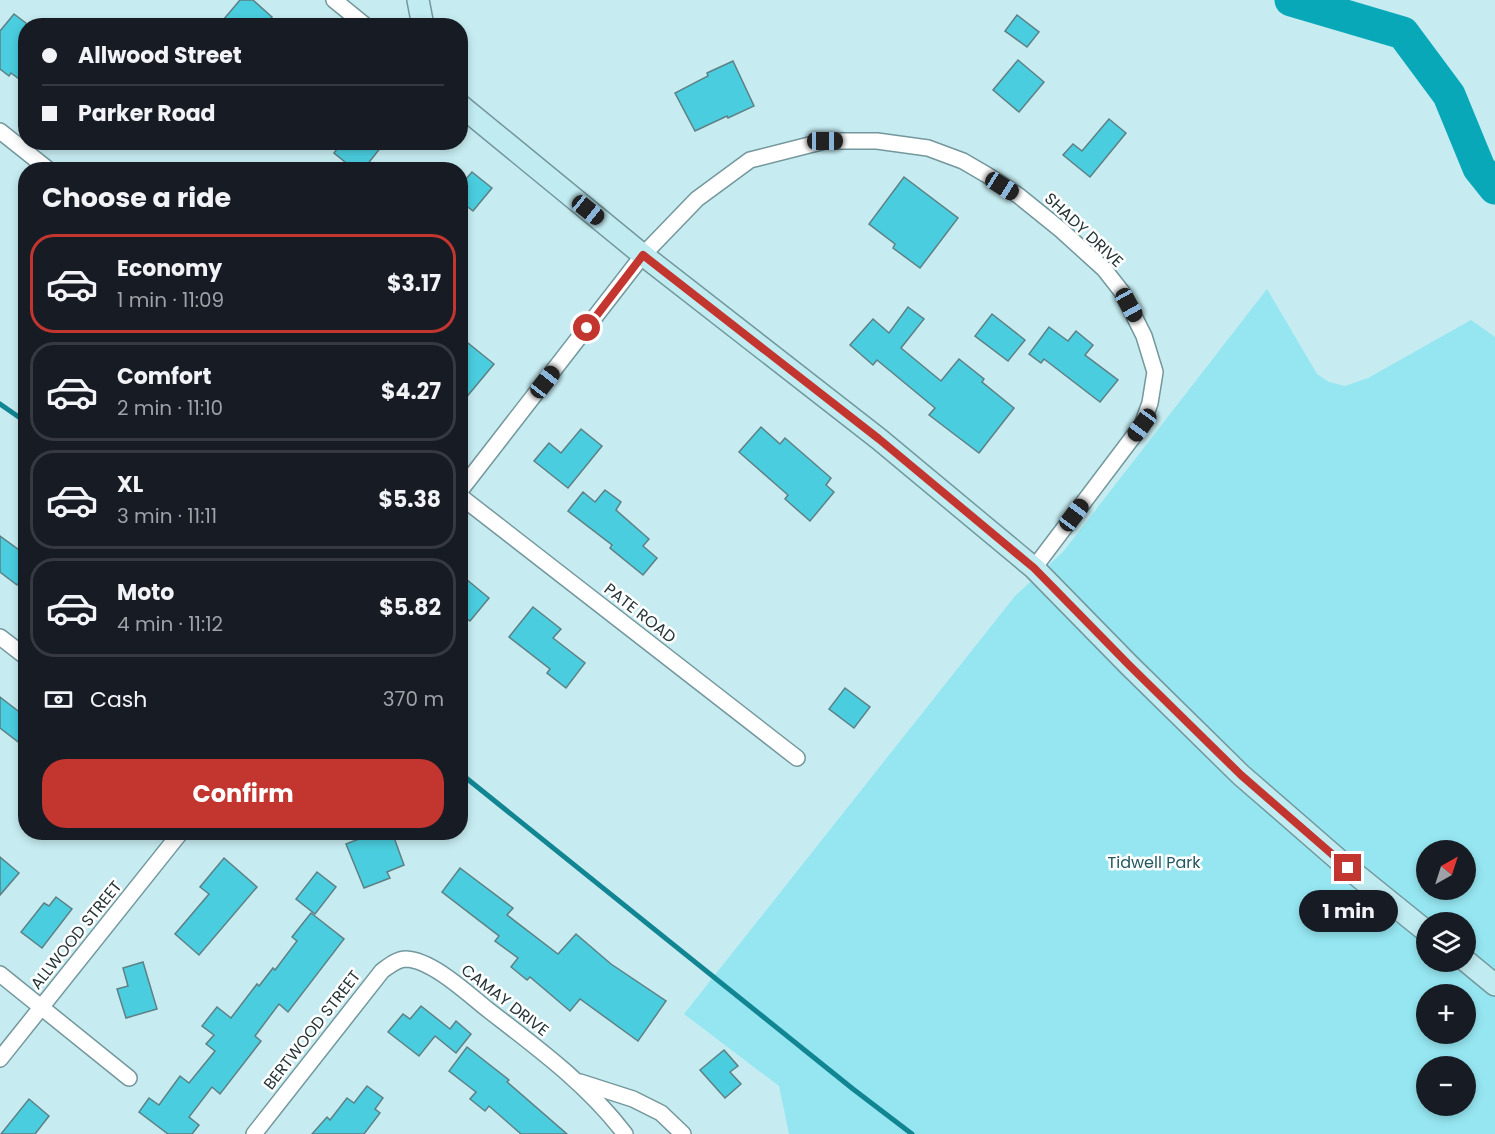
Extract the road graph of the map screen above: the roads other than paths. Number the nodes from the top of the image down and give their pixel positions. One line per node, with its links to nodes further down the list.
1 (334, 0): 3 (street)
2 (418, 0): 4 (main road)
3 (356, 18)
4 (421, 18)
5 (468, 112): 10 (main road)
6 (0, 131): 7 (street)
7 (18, 146)
8 (23, 150): 9 (street)
9 (38, 162)
10 (643, 255): 11 (street); 13 (main road); 13 (street, SHADY DRIVE)
11 (468, 481)
12 (468, 502): 16 (street, PATE ROAD)
13 (1034, 568): 18 (main road)
14 (0, 637): 15 (street)
15 (18, 651)
16 (797, 758)
17 (175, 840): 23 (street, ALLWOOD STREET)
18 (1416, 922)
19 (406, 959): 26 (street, CAMAY DRIVE); 27 (street, BERTWOOD STREET)
20 (1476, 970): 22 (main road)
21 (0, 974): 23 (street)
22 (1495, 985)
23 (41, 1007): 24 (street, ALLWOOD STREET); 25 (street)
24 (0, 1059)
25 (129, 1078)
26 (576, 1081): 28 (street, CAMAY DRIVE); 29 (street, CAMAY DRIVE)
27 (254, 1134)
28 (626, 1134)
29 (683, 1134)

